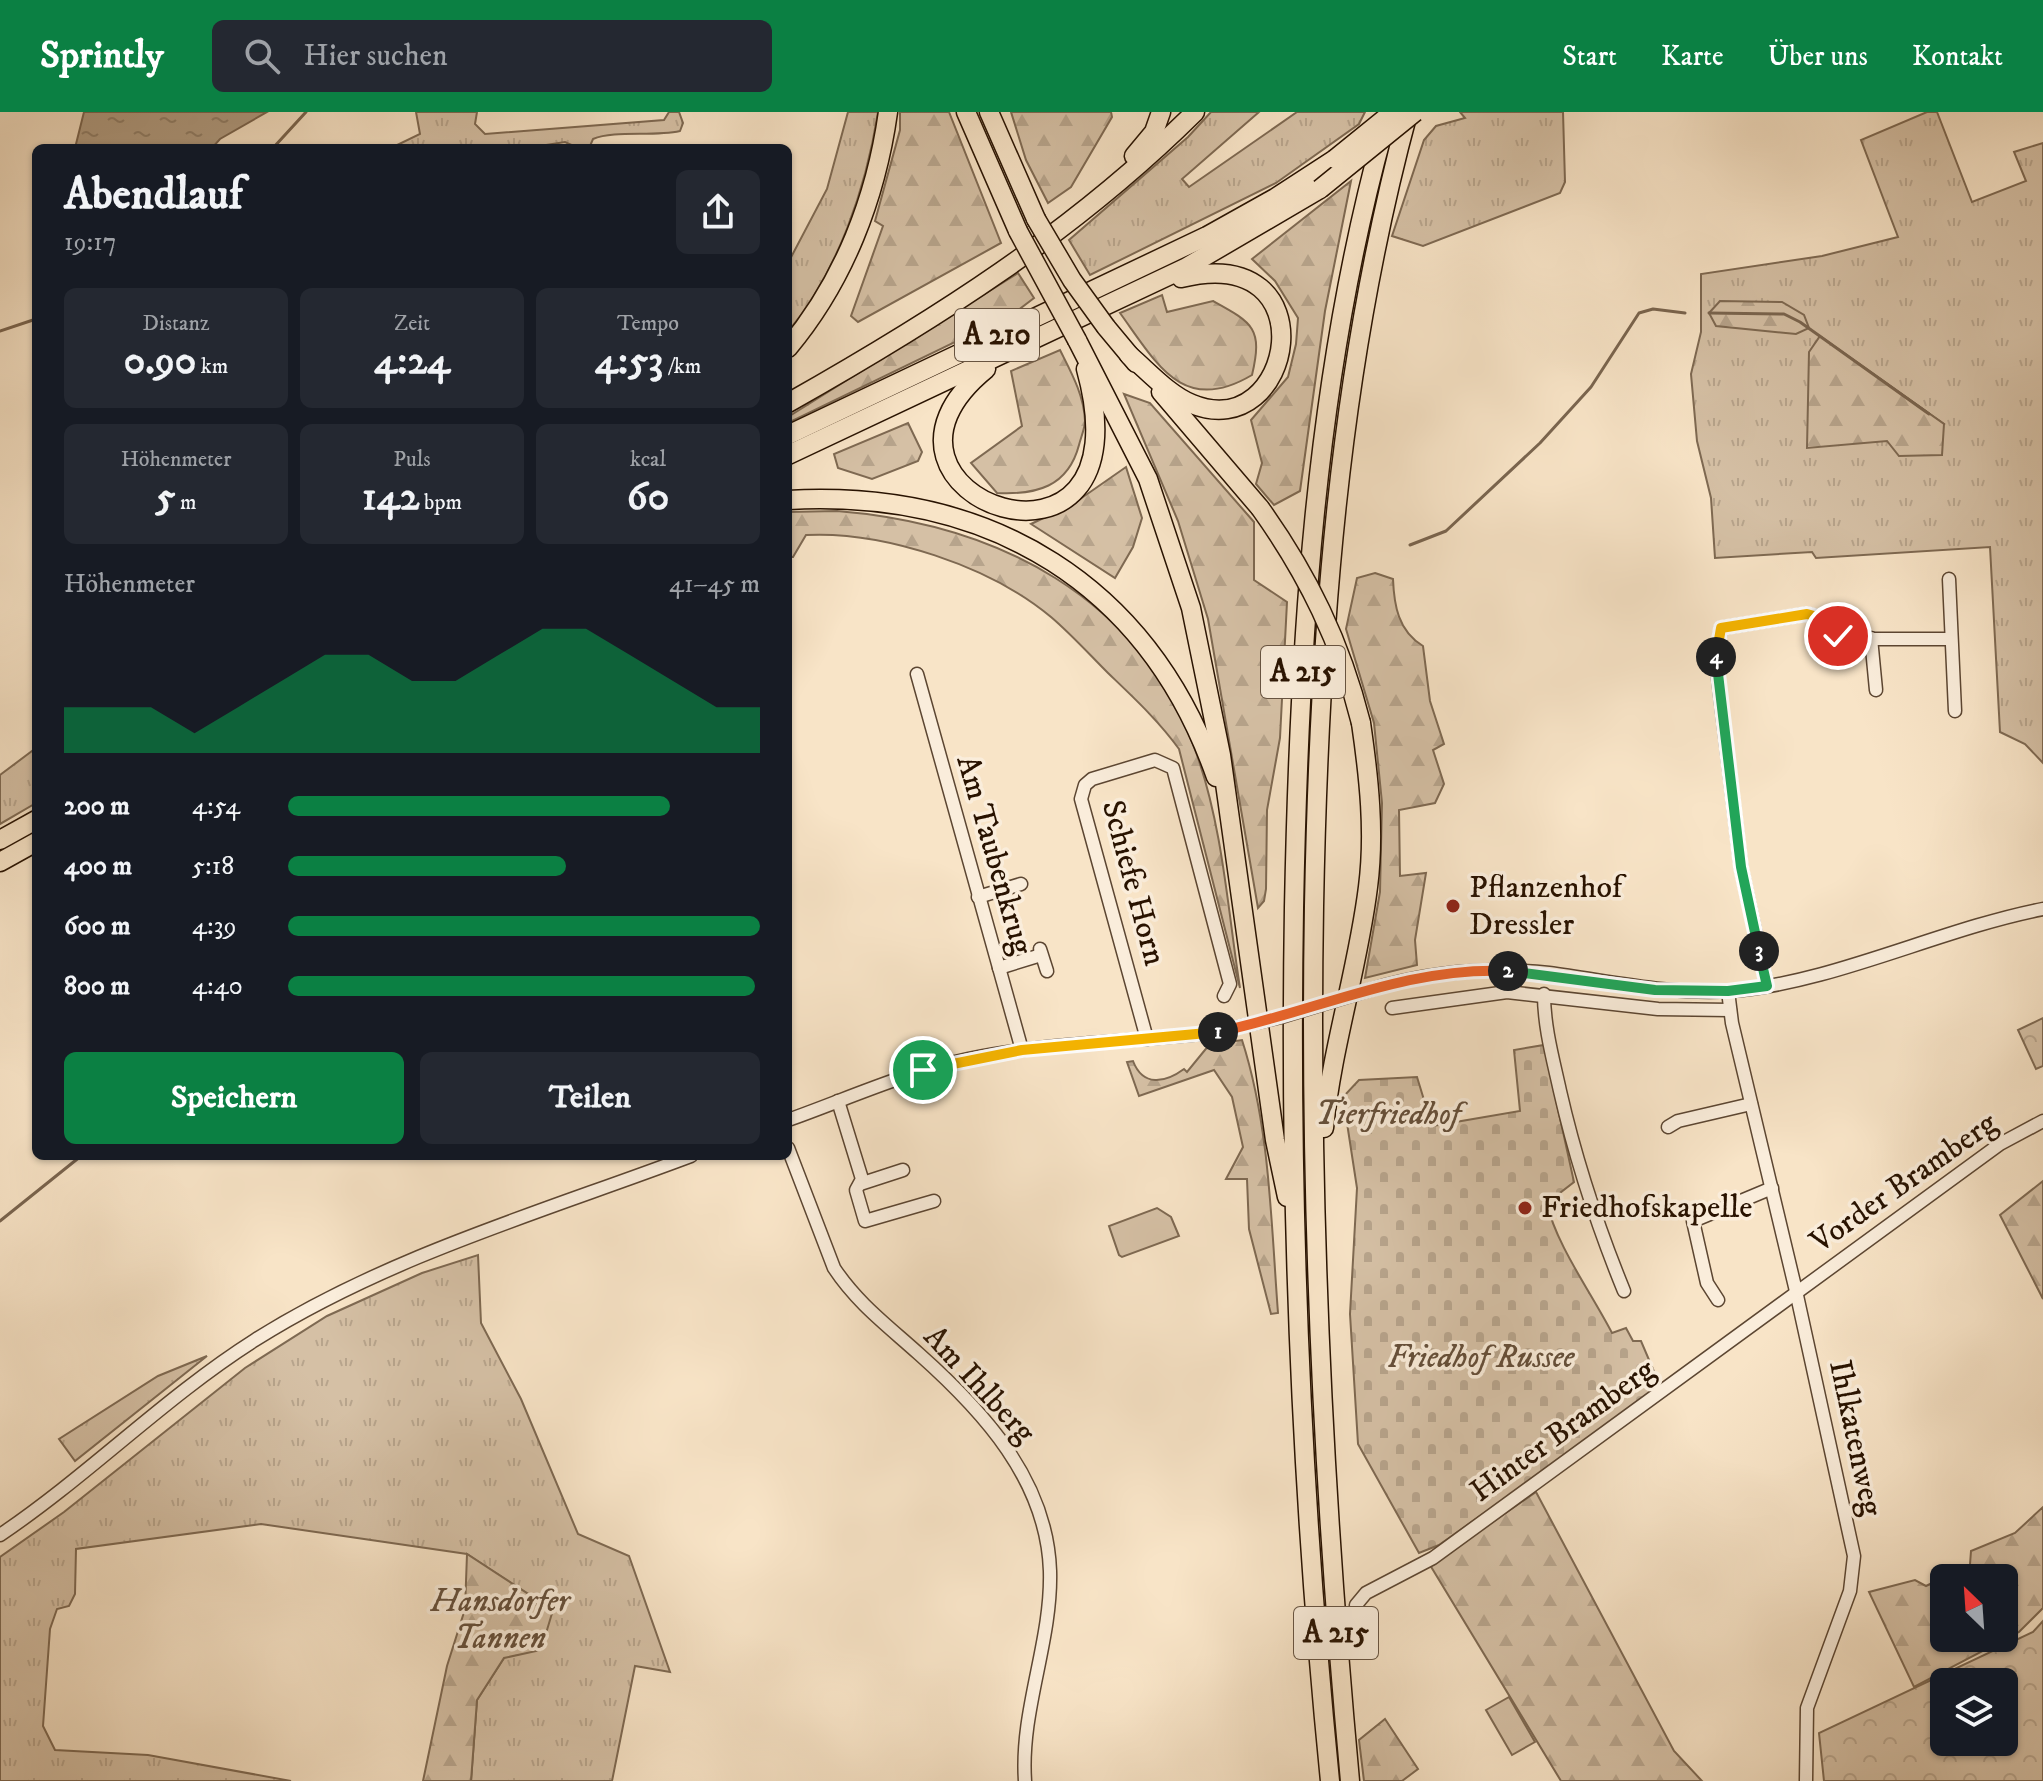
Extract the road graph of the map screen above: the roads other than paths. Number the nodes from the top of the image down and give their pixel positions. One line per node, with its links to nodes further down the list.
1 (888, 112): 14 (highway)
2 (966, 112): 13 (highway, bridge)
3 (989, 112): 10 (highway)
4 (1000, 112): 10 (highway)
5 (1161, 112): 11 (highway)
6 (1195, 112): 11 (highway, A 210)
7 (1391, 112): 18 (highway, A 210, bridge); 56 (highway, A 215)
8 (1408, 112): 56 (highway, A 215)
9 (1415, 112): 12 (highway, bridge)
10 (1012, 168): 16 (highway, bridge)
11 (1061, 231): 17 (highway, A 210)
12 (1129, 296): 15 (highway); 16 (highway)
13 (1077, 340): 15 (highway); 27 (highway)
14 (792, 343)
15 (1009, 353): 19 (highway)
16 (1129, 355): 56 (highway, bridge)
17 (792, 401)
18 (792, 433)
19 (792, 453)
20 (792, 500): 27 (highway)
21 (1949, 579): 23 (street)
22 (1871, 638): 23 (street); 25 (street); 37 (street)
23 (1951, 639): 26 (street)
24 (917, 674): 33 (street, Am Taubenkrug)
25 (1876, 690)
26 (1955, 711)
27 (1229, 814): 56 (highway)
28 (32, 822): 29 (highway)
29 (0, 840)
30 (32, 844): 31 (highway)
31 (0, 862)
32 (1021, 883): 33 (street)
33 (978, 897): 35 (street, Am Taubenkrug)
34 (2043, 909): 37 (street)
35 (999, 968): 36 (street); 44 (street, Am Taubenkrug)
36 (1047, 971)
37 (1767, 986): 38 (street)
38 (1728, 991): 42 (street, Ihlkatenweg); 43 (street, bridge)
39 (1544, 994): 41 (street); 42 (street); 57 (street)
40 (1224, 996): 43 (street, Schiefe Horn)
41 (1392, 1008)
42 (1730, 1010): 46 (street, Ihlkatenweg)
43 (1147, 1039): 44 (street)
44 (1022, 1050): 45 (street)
45 (838, 1101): 47 (street); 53 (street)
46 (1751, 1104): 49 (street); 54 (street, Ihlkatenweg)
47 (792, 1118)
48 (2043, 1121): 58 (street, Vorder Bramberg)
49 (1668, 1127)
50 (792, 1159): 62 (street, Am Ihlberg)
51 (680, 1160): 60 (street)
52 (903, 1170): 53 (street)
53 (860, 1184): 55 (street)
54 (1772, 1188): 58 (street, Ihlkatenweg); 59 (street)
55 (934, 1201)
56 (1305, 1239): 63 (highway, A 215); 64 (highway, A 215)
57 (1624, 1291)
58 (1796, 1291): 61 (street, Hinter Bramberg); 65 (street, Ihlkatenweg)
59 (1718, 1300)
60 (0, 1535)
61 (1356, 1605)
62 (1025, 1781)
63 (1330, 1781)
64 (1350, 1781)
65 (1806, 1781)

